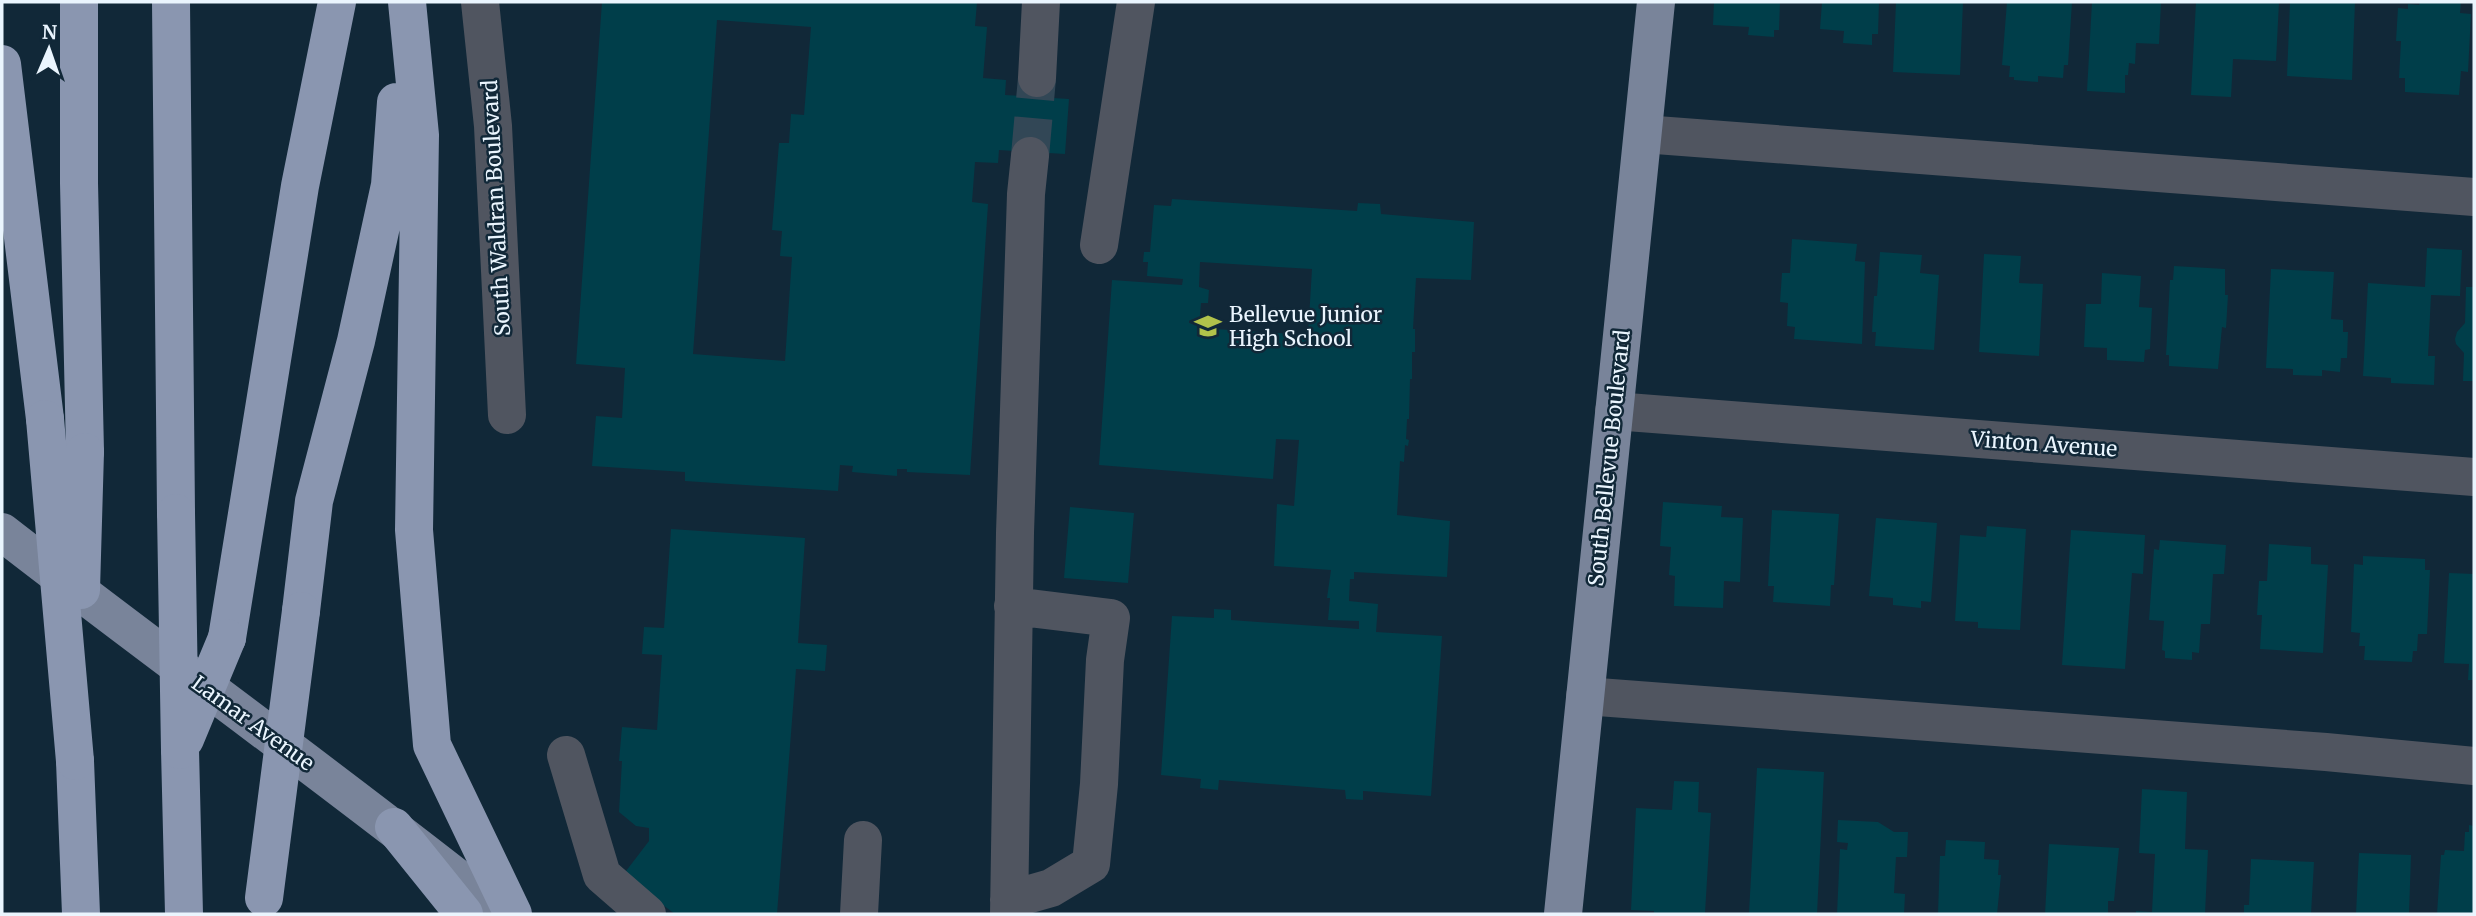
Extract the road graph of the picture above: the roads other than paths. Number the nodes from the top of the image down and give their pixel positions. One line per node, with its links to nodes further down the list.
1 (79, 2): 23 (highway, bridge)
2 (171, 2): 21 (highway, bridge)
3 (337, 2): 21 (highway, bridge)
4 (405, 2): 27 (highway, bridge); 33 (highway)
5 (480, 2): 16 (street, South Waldran Boulevard)
6 (1041, 2): 10 (street)
7 (1136, 2): 14 (street)
8 (1656, 2): 11 (main road, South Bellevue Boulevard)
9 (2, 64): 23 (highway, bridge)
10 (1037, 78)
11 (1643, 134): 13 (street); 15 (main road, South Bellevue Boulevard)
12 (1030, 156): 19 (street)
13 (2474, 197)
14 (1099, 245)
15 (1614, 411): 17 (street, Vinton Avenue); 20 (main road, South Bellevue Boulevard)
16 (507, 415)
17 (2474, 477)
18 (2, 532): 25 (main road, Lamar Avenue)
19 (1013, 606): 28 (street); 28 (street)
20 (1585, 696): 24 (street); 36 (main road, South Bellevue Boulevard)
21 (180, 750): 30 (highway)
22 (566, 755): 34 (street)
23 (75, 761): 29 (highway)
24 (2474, 766)
25 (394, 827): 31 (highway); 32 (main road, Lamar Avenue)
26 (863, 840): 35 (street)
27 (264, 906)
28 (1009, 907)
29 (81, 914)
30 (184, 914)
31 (464, 914)
32 (503, 914)
33 (513, 914)
34 (647, 914)
35 (859, 914)
36 (1563, 914)

